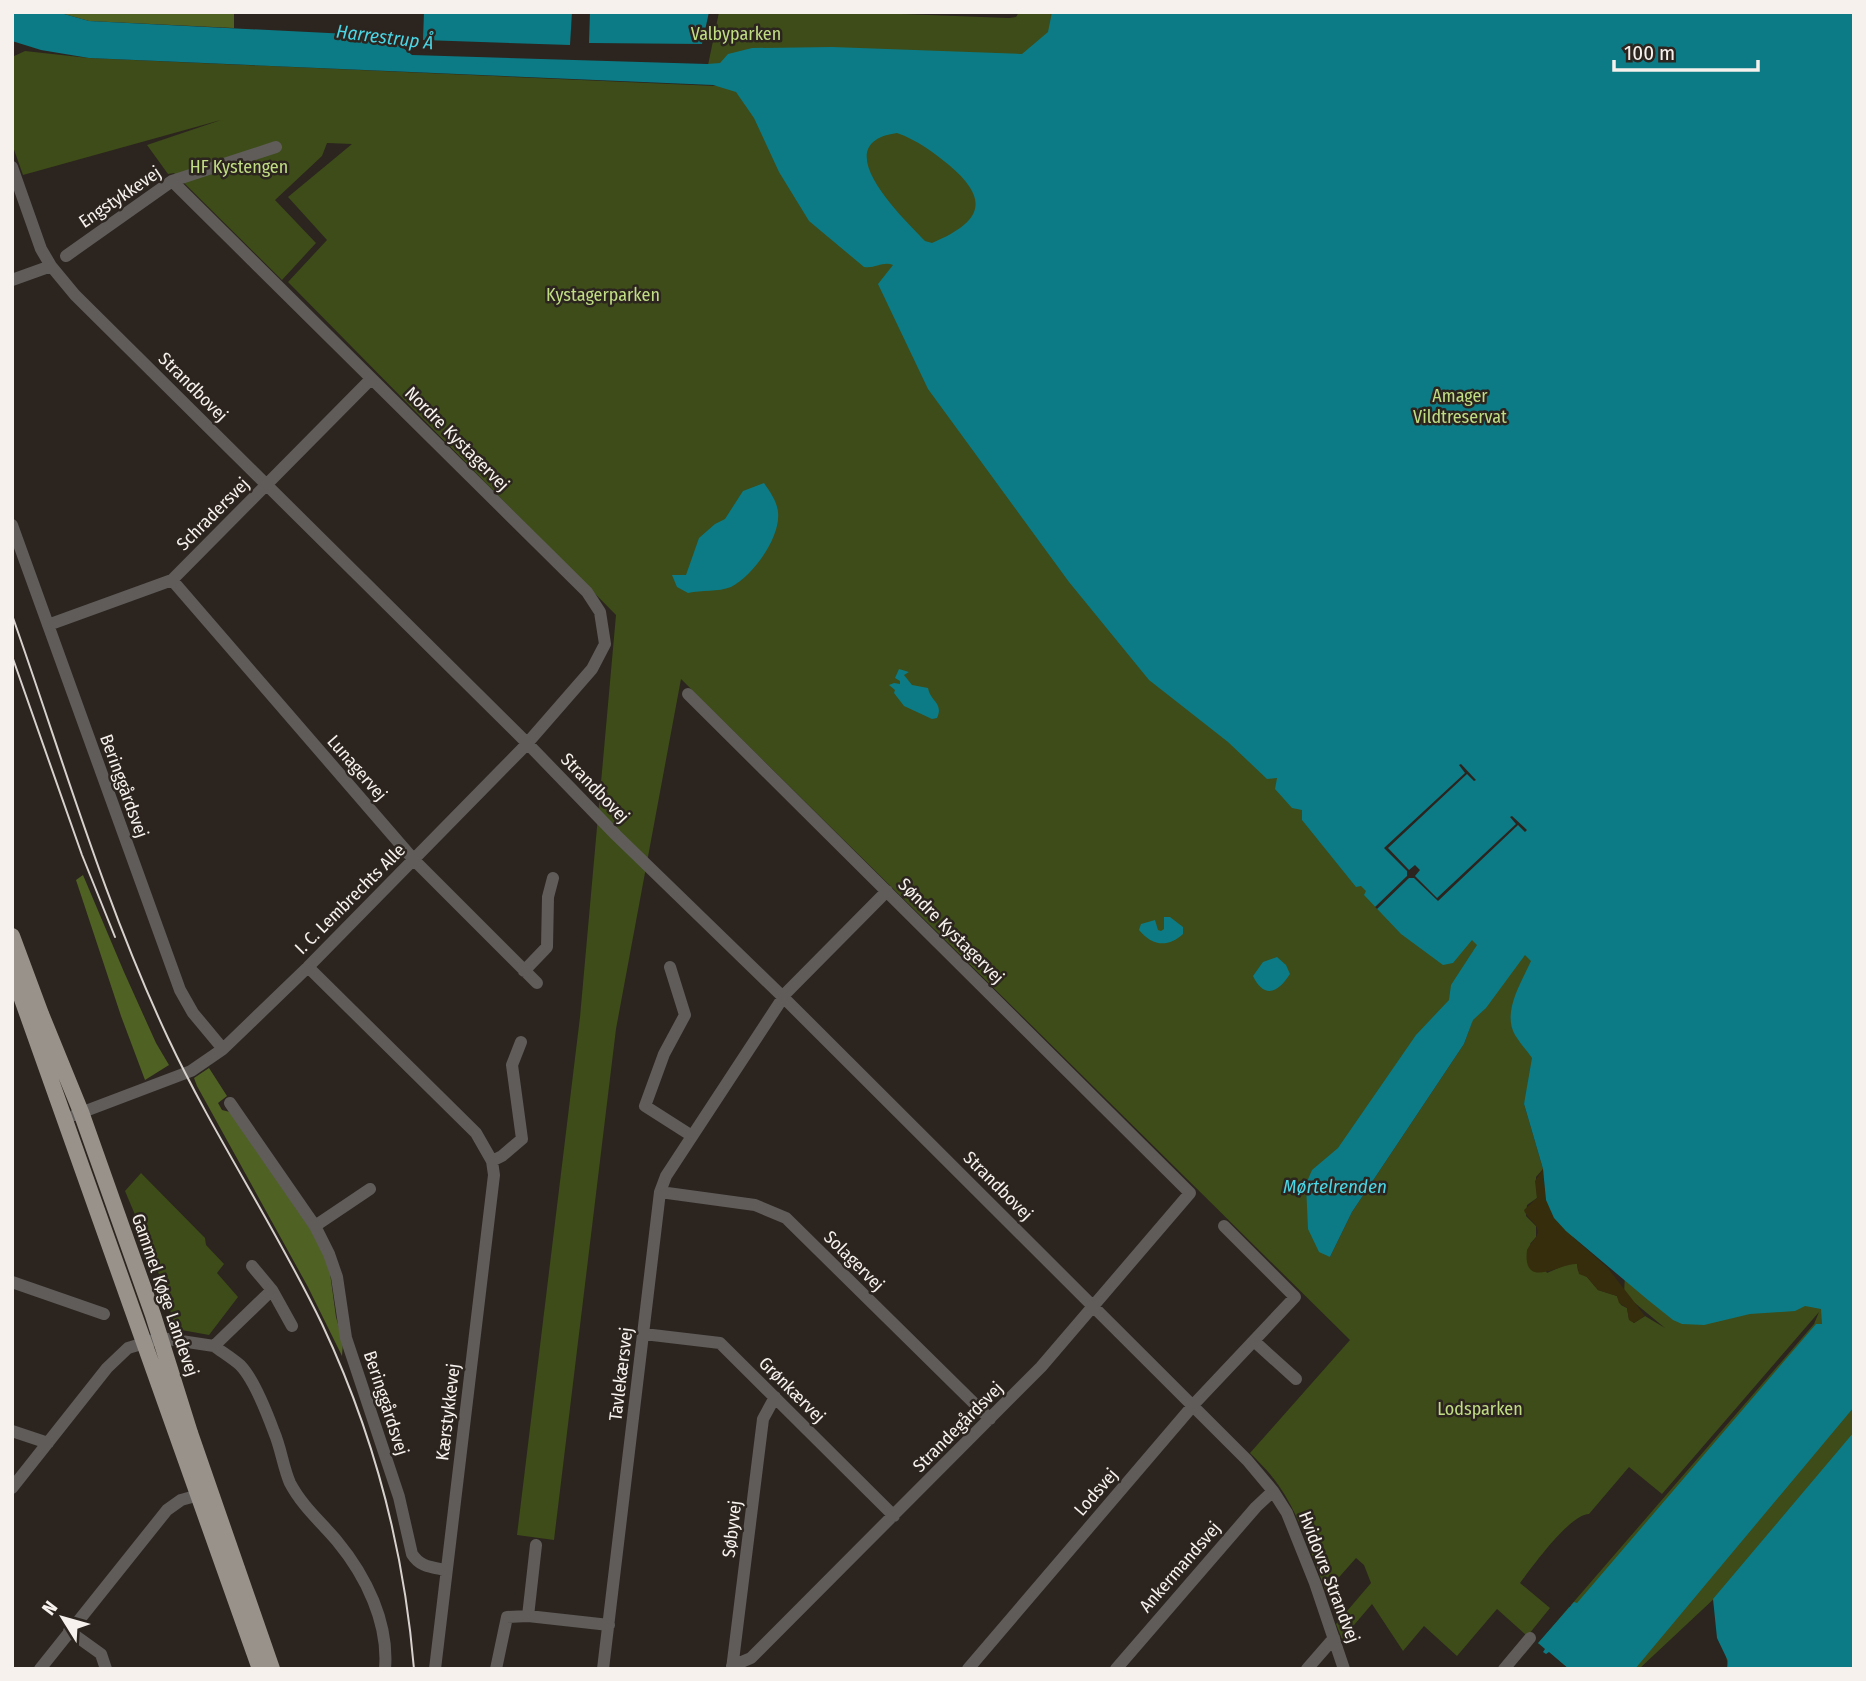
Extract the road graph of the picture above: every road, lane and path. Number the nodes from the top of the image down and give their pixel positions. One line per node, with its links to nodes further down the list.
1 (276, 147): 3 (street, Engstykkevej)
2 (12, 167): 5 (street, Strandbovej)
3 (172, 181): 4 (street, Engstykkevej); 7 (street, Nordre Kystagervej)
4 (66, 256)
5 (51, 266): 6 (street); 8 (street, Strandbovej)
6 (12, 280)
7 (372, 379): 8 (street, Schradersvej); 13 (street, Nordre Kystagervej)
8 (266, 485): 10 (street, Schradersvej); 13 (street, Strandbovej)
9 (12, 525): 11 (street, Beringgårdsvej)
10 (172, 580): 11 (street, Schradersvej); 14 (street, Lunagervej)
11 (48, 625): 25 (street, Beringgårdsvej)
12 (688, 694): 16 (street, Søndre Kystagervej)
13 (527, 744): 14 (street, I. C. Lembrechts Alle); 23 (street, Strandbovej)
14 (414, 860): 18 (street, I. C. Lembrechts Alle); 21 (street, Lunagervej)
15 (553, 878): 21 (street)
16 (887, 891): 23 (street, Tavlekærsvej); 33 (street, Søndre Kystagervej)
17 (12, 936): 27 (main road, Gammel Køge Landevej)
18 (308, 967): 25 (street, I. C. Lembrechts Alle); 30 (street)
19 (670, 967): 29 (street)
20 (12, 971): 28 (main road, Gammel Køge Landevej)
21 (524, 971): 22 (street, Lunagervej)
22 (537, 983)
23 (783, 997): 29 (street, Tavlekærsvej); 39 (street, Strandbovej)
24 (521, 1042): 30 (street)
25 (223, 1049): 27 (street, I. C. Lembrechts Alle)
26 (230, 1103): 34 (street, Beringgårdsvej)
27 (81, 1112): 28 (street, I. C. Lembrechts Alle); 43 (main road, Gammel Køge Landevej)
28 (65, 1119): 44 (main road, Gammel Køge Landevej)
29 (692, 1136): 32 (street, Tavlekærsvej)
30 (492, 1161): 58 (street, Kærstykkevej)
31 (370, 1189): 34 (street)
32 (660, 1192): 42 (street, Tavlekærsvej); 50 (street, Solagervej)
33 (1189, 1193): 39 (street, Strandegårdsvej)
34 (315, 1226): 58 (street, Beringgårdsvej)
35 (1224, 1226): 45 (street, Lodsvej)
36 (252, 1266): 38 (street)
37 (12, 1282): 40 (street)
38 (272, 1290): 41 (street); 46 (street)
39 (1094, 1306): 49 (street, Strandbovej); 50 (street, Strandegårdsvej)
40 (104, 1314)
41 (292, 1326)
42 (644, 1334): 48 (street, Grønkærvej); 60 (street, Tavlekærsvej)
43 (161, 1338): 44 (street); 46 (street); 68 (main road, Gammel Køge Landevej)
44 (145, 1341): 52 (street); 55 (main road, Gammel Køge Landevej)
45 (1254, 1341): 47 (street); 49 (street, Lodsvej)
46 (214, 1346): 69 (street)
47 (1296, 1379)
48 (775, 1397): 56 (street, Grønkærvej); 64 (street, Søbyvej)
49 (1193, 1406): 54 (street, Hvidovre Strandvej); 73 (street, Lodsvej)
50 (990, 1419): 56 (street, Strandegårdsvej)
51 (12, 1431): 52 (street)
52 (48, 1443): 53 (street)
53 (12, 1488)
54 (1273, 1491): 62 (street, Hvidovre Strandvej); 74 (street, Ankermandsvej)
55 (199, 1495): 61 (street); 67 (main road, Gammel Køge Landevej)
56 (894, 1516): 64 (street, Strandegårdsvej)
57 (536, 1545): 59 (street)
58 (446, 1570): 70 (street, Kærstykkevej)
59 (528, 1616): 60 (street); 71 (street)
60 (609, 1625): 72 (street, Tavlekærsvej)
61 (69, 1631): 65 (street); 66 (street)
62 (1334, 1637): 75 (street); 76 (street, Hvidovre Strandvej)
63 (1530, 1638): 77 (street)
64 (732, 1667)
65 (40, 1669)
66 (106, 1669)
67 (260, 1669)
68 (272, 1669)
69 (385, 1669)
70 (435, 1669)
71 (496, 1669)
72 (603, 1669)
73 (968, 1669)
74 (1116, 1669)
75 (1307, 1669)
76 (1345, 1669)
77 (1504, 1669)

